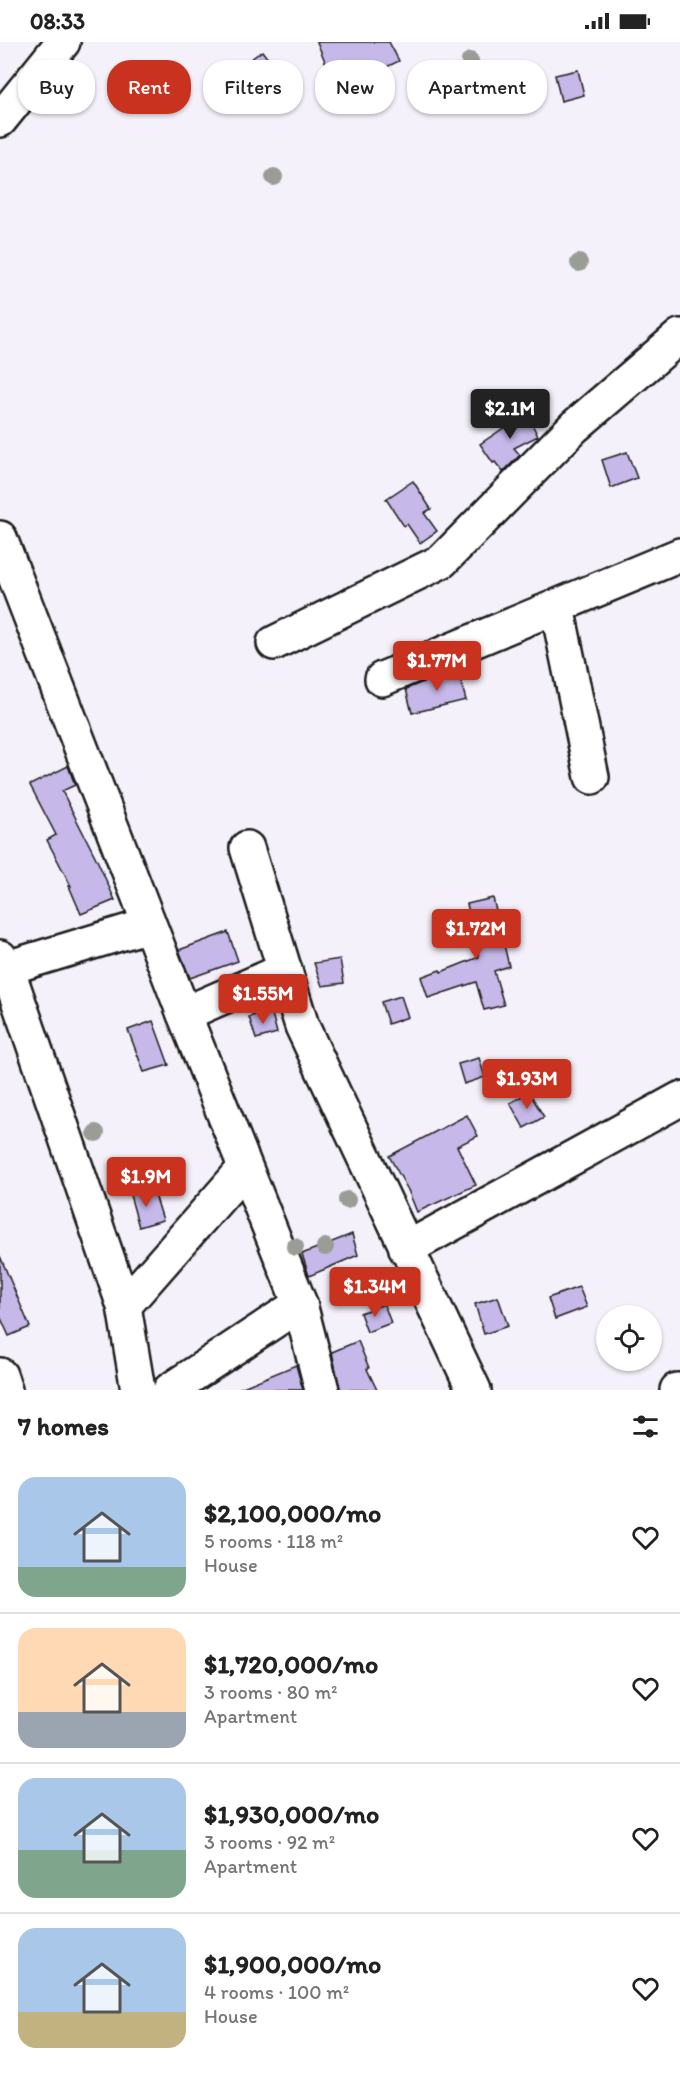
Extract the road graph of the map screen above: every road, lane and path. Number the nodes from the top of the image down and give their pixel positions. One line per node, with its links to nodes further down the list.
1 (63, 42): 2 (street)
2 (0, 120)
3 (680, 336): 7 (street)
4 (0, 538): 11 (street)
5 (680, 555): 6 (street)
6 (557, 607): 8 (street); 9 (street)
7 (274, 643)
8 (382, 679)
9 (592, 777)
10 (247, 848): 13 (street)
11 (149, 925): 12 (street); 14 (street)
12 (2, 965): 19 (street)
13 (285, 970): 14 (street); 17 (street)
14 (184, 1014): 16 (street)
15 (680, 1099): 17 (street)
16 (245, 1168): 18 (street); 19 (street)
17 (405, 1249): 25 (street)
18 (300, 1304): 23 (street); 24 (street)
19 (124, 1306): 22 (street)
20 (0, 1376): 21 (street)
21 (5, 1390)
22 (138, 1390)
23 (170, 1390)
24 (322, 1390)
25 (474, 1390)

